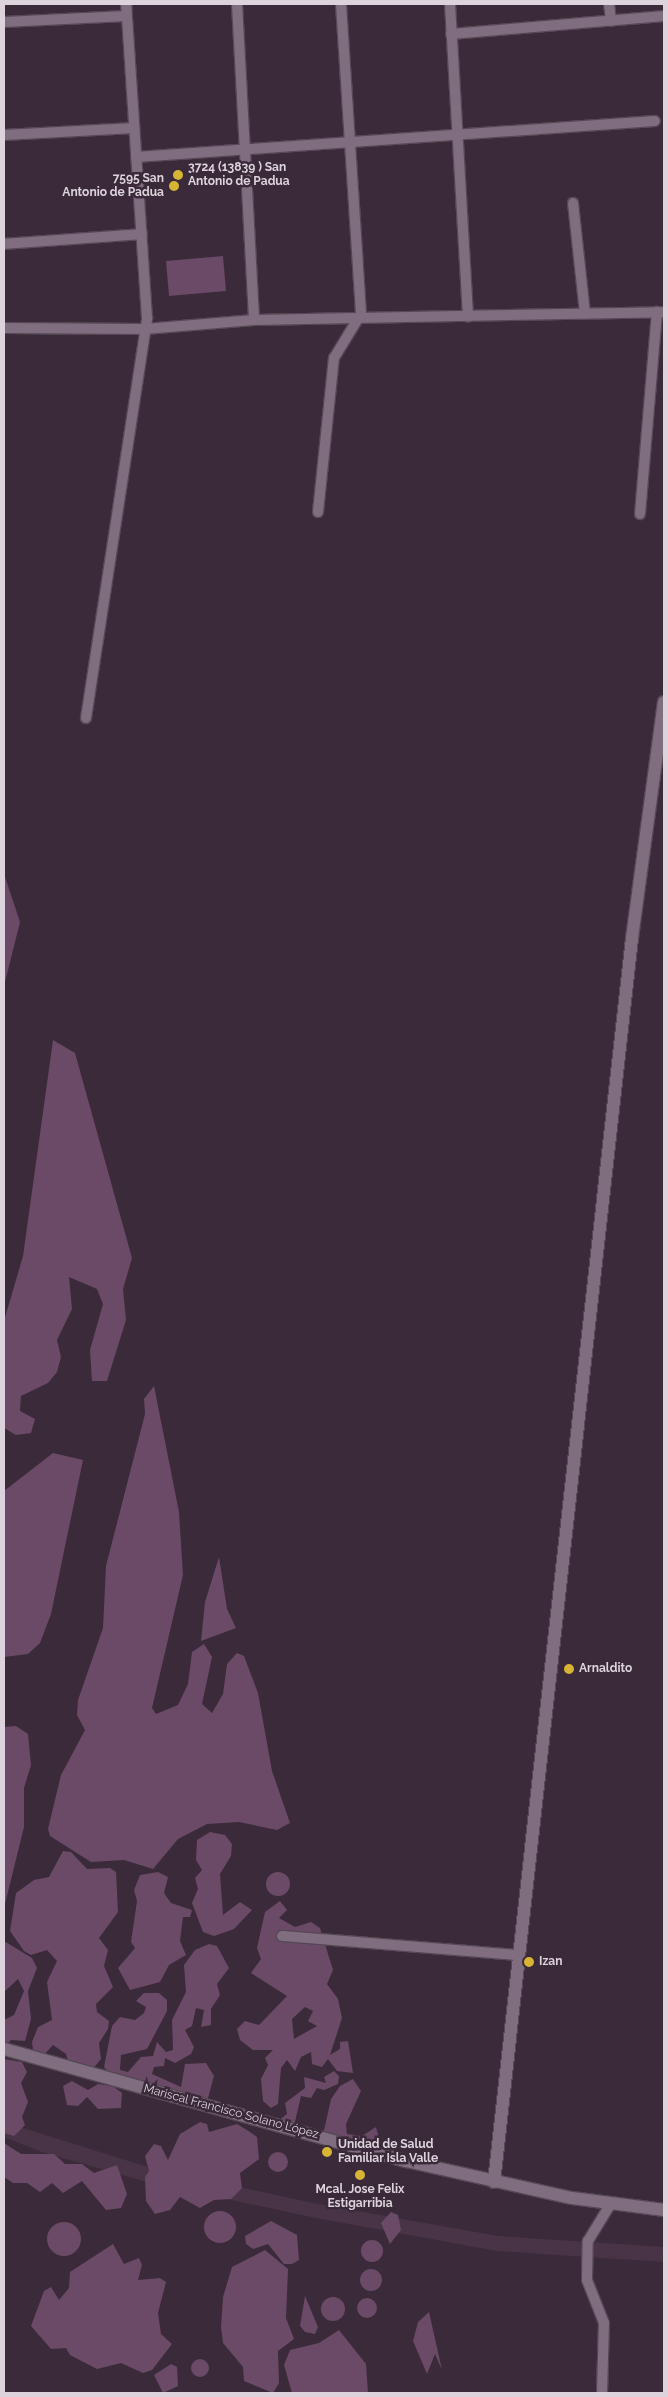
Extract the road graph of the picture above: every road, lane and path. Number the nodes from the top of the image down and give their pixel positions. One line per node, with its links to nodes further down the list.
1 (126, 4): 6 (street)
2 (237, 4): 16 (street)
3 (341, 4): 15 (street)
4 (450, 4): 10 (street)
5 (609, 4): 8 (street)
6 (126, 16): 9 (street); 12 (street)
7 (664, 16): 8 (street)
8 (611, 21): 10 (street)
9 (4, 22)
10 (451, 34): 14 (street)
11 (655, 120): 14 (street)
12 (134, 128): 13 (street); 17 (street)
13 (4, 134)
14 (456, 134): 15 (street); 23 (street)
15 (350, 142): 16 (street); 24 (street)
16 (248, 149): 17 (street); 25 (street)
17 (136, 157): 19 (street)
18 (573, 204): 22 (street)
19 (142, 234): 20 (street); 27 (street)
20 (4, 244)
21 (661, 312): 22 (street); 29 (street)
22 (585, 313): 23 (street)
23 (468, 316): 24 (street)
24 (360, 317): 25 (street); 28 (street)
25 (254, 320): 27 (street)
26 (4, 328): 27 (street)
27 (145, 329): 31 (street)
28 (318, 512)
29 (640, 514)
30 (664, 702): 33 (street)
31 (86, 718)
32 (282, 1936): 33 (street)
33 (518, 1955): 35 (street)
34 (4, 2049): 35 (street, Mariscal Francisco Solano López)
35 (494, 2182): 36 (street, Mariscal Francisco Solano López)
36 (610, 2205): 37 (street, Mariscal Francisco Solano López); 38 (street)
37 (664, 2210)
38 (602, 2393)

